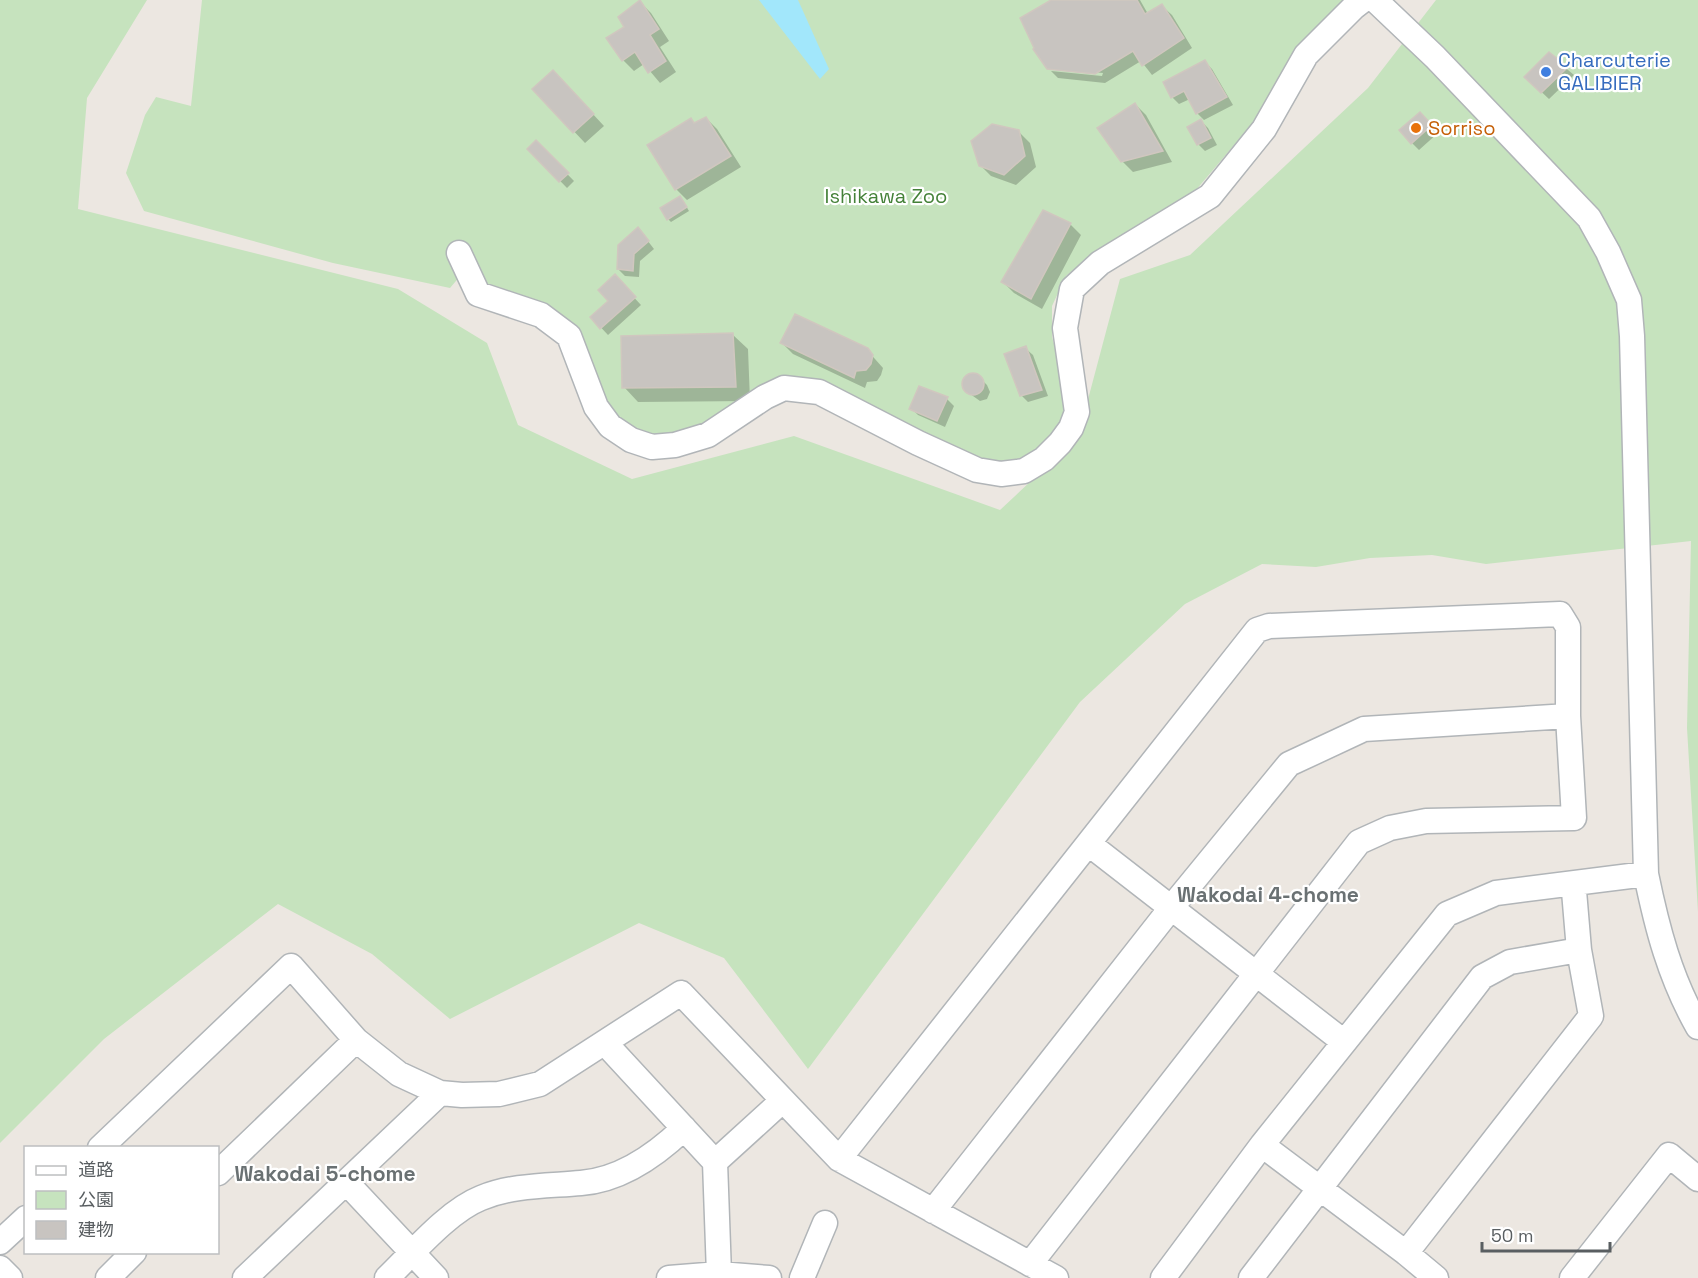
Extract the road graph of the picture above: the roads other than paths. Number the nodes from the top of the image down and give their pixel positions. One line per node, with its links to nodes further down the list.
1 (1363, 0): 3 (street)
2 (1375, 0): 6 (street)
3 (459, 253)
4 (1568, 716): 5 (street); 8 (street); 10 (street)
5 (1089, 843): 8 (street); 20 (street)
6 (1646, 874): 7 (street); 11 (street)
7 (1579, 883): 9 (street); 14 (street)
8 (1171, 908): 10 (street); 26 (street)
9 (1580, 950): 25 (street); 31 (street)
10 (1255, 974): 14 (street); 33 (street)
11 (1698, 1027)
12 (356, 1040): 15 (street); 19 (street); 22 (street)
13 (605, 1042): 15 (street); 16 (street); 17 (street)
14 (1344, 1042): 18 (street)
15 (440, 1093): 24 (street)
16 (782, 1101): 20 (street); 21 (street)
17 (684, 1128): 21 (street); 30 (street)
18 (1262, 1145): 25 (street); 45 (street)
19 (102, 1146)
20 (839, 1159): 26 (street)
21 (716, 1162): 35 (street)
22 (219, 1172)
23 (1698, 1179): 48 (street)
24 (346, 1182): 30 (street); 38 (street)
25 (1320, 1189): 31 (street); 46 (street)
26 (933, 1211): 33 (street)
27 (24, 1220): 29 (street)
28 (825, 1222): 43 (street)
29 (0, 1242)
30 (413, 1252): 39 (street); 40 (street)
31 (1407, 1253): 47 (street)
32 (132, 1254): 37 (street)
33 (1030, 1264): 44 (street)
34 (0, 1268): 36 (street)
35 (719, 1274): 41 (street); 42 (street)
36 (10, 1278)
37 (108, 1278)
38 (245, 1278)
39 (387, 1278)
40 (436, 1278)
41 (669, 1278)
42 (769, 1278)
43 (802, 1278)
44 (1056, 1278)
45 (1162, 1278)
46 (1251, 1278)
47 (1436, 1278)
48 (1572, 1278)

